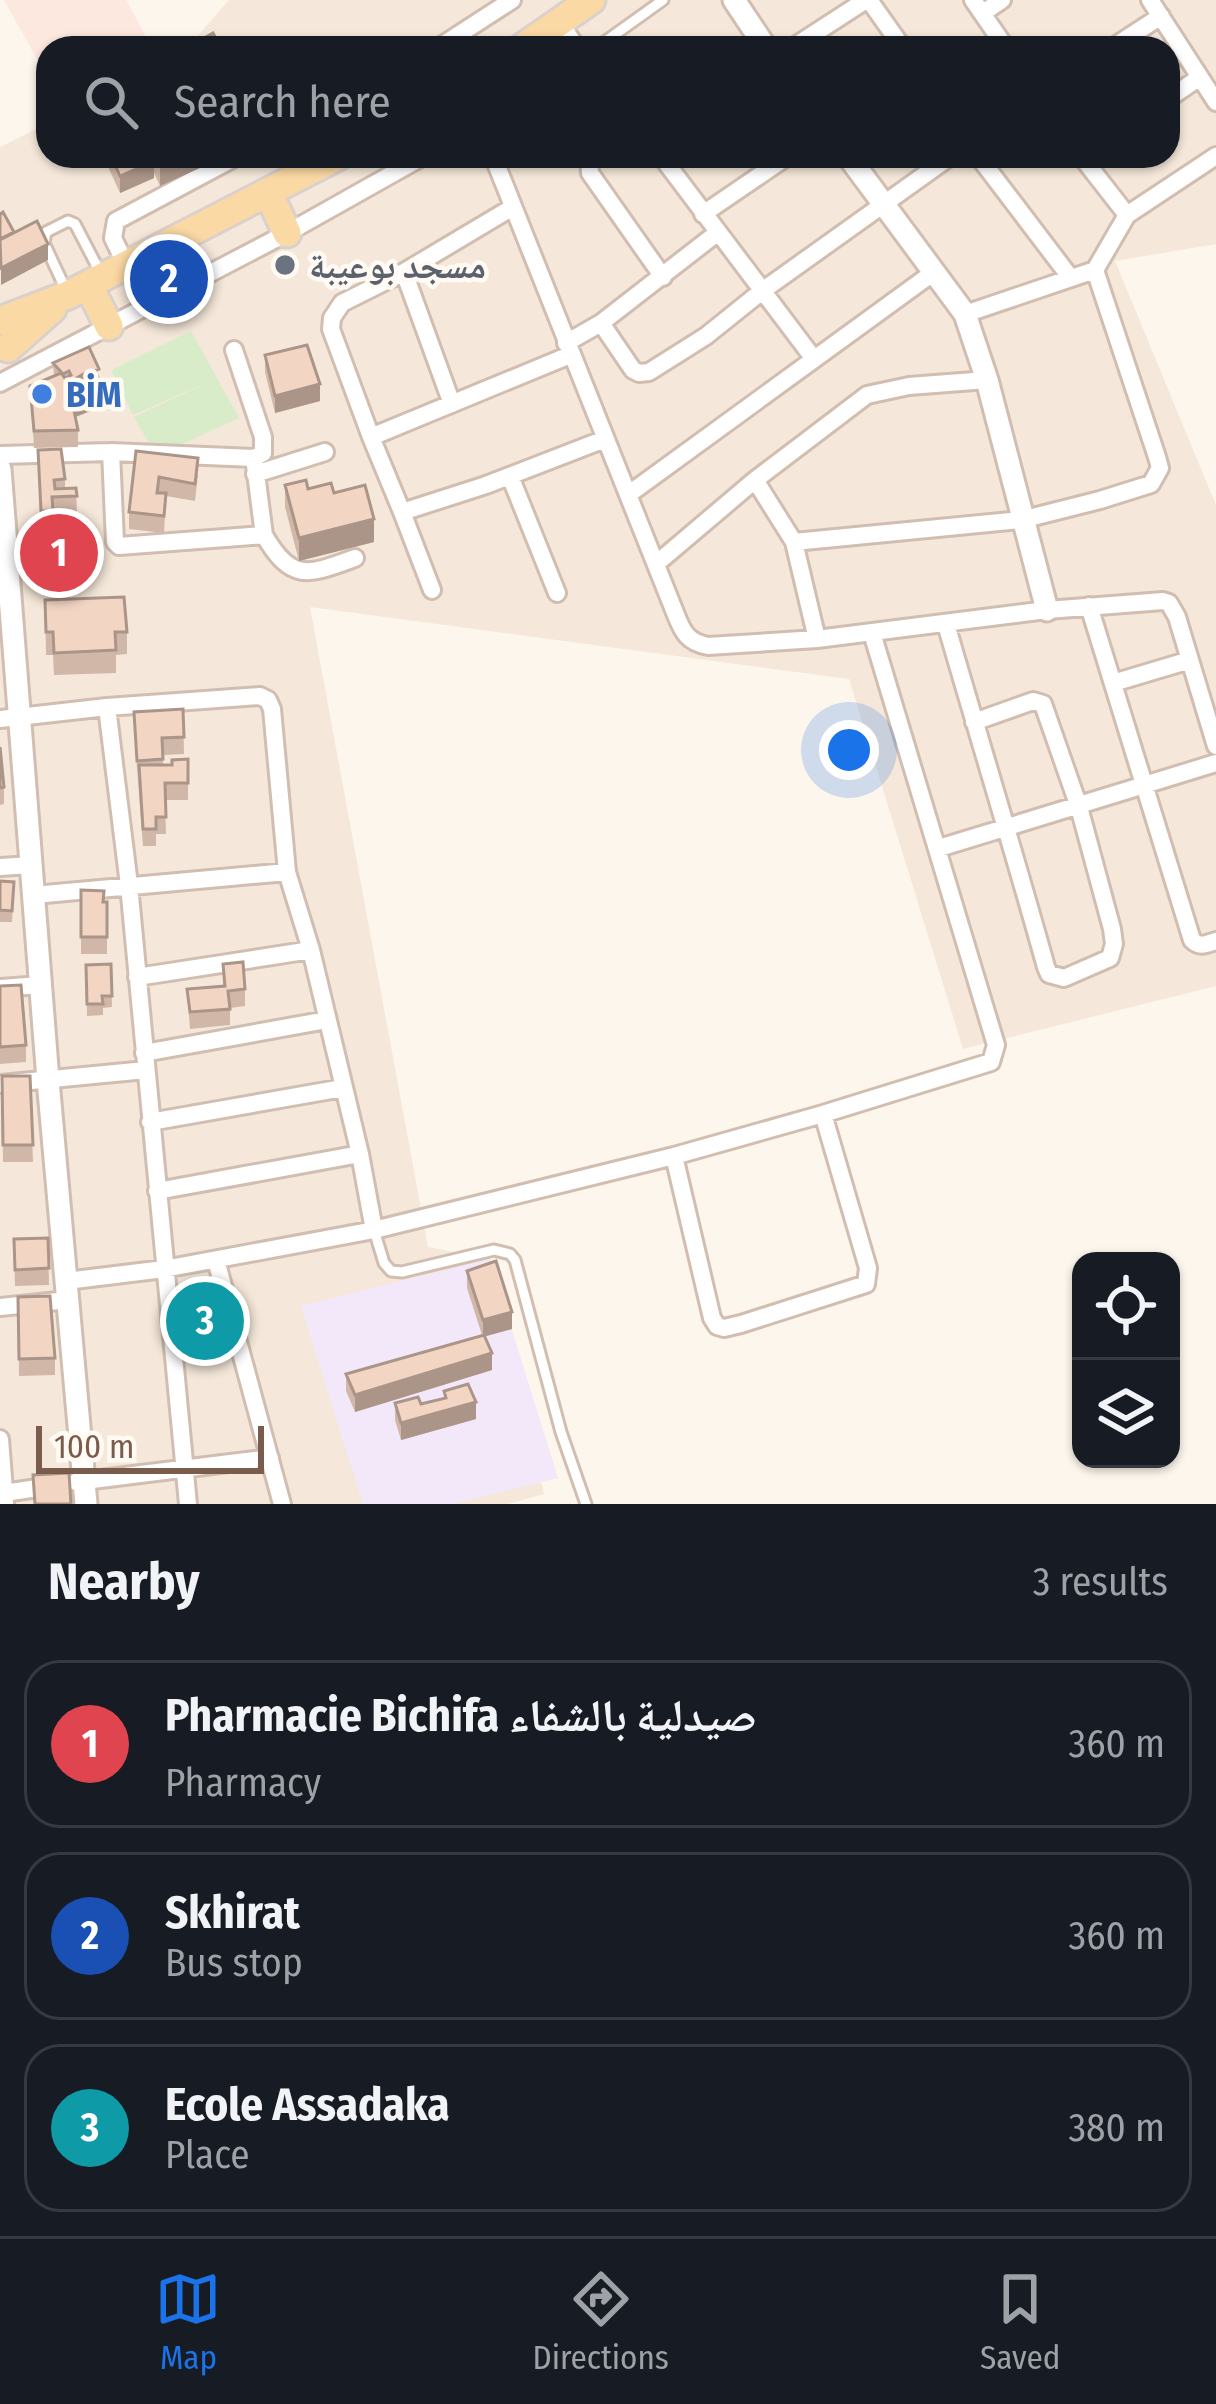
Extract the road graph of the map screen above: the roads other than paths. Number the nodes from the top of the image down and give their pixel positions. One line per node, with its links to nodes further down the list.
1 (512, 0): 10 (street)
2 (591, 0): 9 (main road)
3 (663, 0): 13 (lane)
4 (734, 0): 14 (street)
5 (868, 0): 15 (street); 16 (street)
6 (1002, 0): 7 (street)
7 (978, 6): 17 (street)
8 (1155, 8): 18 (street); 19 (street)
9 (552, 11): 11 (main road); 12 (street)
10 (456, 36)
11 (532, 36)
12 (569, 36)
13 (613, 36)
14 (758, 36)
15 (811, 36)
16 (894, 36)
17 (998, 36)
18 (1125, 36)
19 (1173, 36)
20 (1180, 46): 21 (street)
21 (1200, 77): 22 (street); 23 (street)
22 (1180, 91)
23 (1216, 102)
24 (1216, 156): 40 (street)
25 (215, 168): 48 (street)
26 (316, 168): 36 (main road)
27 (403, 168): 41 (street)
28 (498, 168): 38 (street)
29 (590, 168): 46 (street)
30 (670, 168): 39 (street)
31 (770, 168): 39 (street)
32 (857, 168): 37 (street)
33 (935, 168): 37 (street)
34 (988, 168): 47 (street)
35 (1091, 168): 40 (street)
36 (268, 194): 41 (main road); 48 (main road)
37 (884, 205): 45 (street); 49 (street)
38 (513, 207): 44 (street); 54 (street)
39 (703, 214): 42 (street)
40 (1127, 215): 43 (street)
41 (287, 233): 52 (street)
42 (717, 233): 46 (street); 49 (street)
43 (1095, 270): 47 (street); 71 (street)
44 (404, 272): 59 (street); 60 (street)
45 (934, 272): 50 (street); 56 (street)
46 (663, 277): 51 (street)
47 (1070, 277): 50 (street)
48 (96, 280): 48 (lane); 52 (main road); 53 (main road)
49 (762, 291): 51 (street); 56 (street)
50 (964, 314): 57 (street)
51 (601, 323): 54 (street)
52 (109, 326): 58 (street)
53 (2, 343)
54 (568, 349): 59 (street); 61 (street)
55 (234, 350): 65 (street)
56 (814, 359): 69 (street)
57 (987, 380): 68 (street); 71 (street)
58 (0, 383)
59 (452, 404): 60 (street)
60 (370, 437): 70 (street)
61 (605, 440): 67 (street); 69 (street)
62 (111, 452): 64 (street); 65 (street); 72 (street)
63 (325, 452): 65 (street)
64 (0, 455)
65 (255, 466): 72 (street)
66 (0, 469): 86 (street)
67 (510, 476): 70 (street); 77 (street)
68 (755, 480): 73 (street); 75 (street)
69 (629, 494): 75 (street)
70 (402, 512): 76 (street)
71 (1021, 520): 73 (street); 79 (street)
72 (264, 536): 74 (street)
73 (794, 542): 82 (street)
74 (355, 558)
75 (656, 564): 82 (street)
76 (432, 590)
77 (557, 593)
78 (1089, 606): 79 (street); 83 (street); 84 (street)
79 (1047, 610): 80 (street)
80 (946, 624): 81 (street); 87 (street)
81 (872, 633): 82 (street); 93 (street)
82 (818, 639)
83 (1190, 660): 84 (street); 88 (street)
84 (1113, 683): 90 (street)
85 (107, 707): 86 (street); 96 (street); 97 (street)
86 (9, 718): 94 (street)
87 (974, 722): 91 (street); 92 (street)
88 (1216, 746)
89 (1216, 763): 90 (street)
90 (1144, 786): 91 (street); 99 (street)
91 (1079, 807): 92 (street); 92 (street)
92 (1007, 827): 93 (street)
93 (939, 848): 109 (street)
94 (31, 866): 95 (street); 98 (street)
95 (0, 867)
96 (287, 872): 97 (street); 100 (street)
97 (129, 885): 98 (street); 101 (street)
98 (34, 896): 102 (street)
99 (1216, 941)
100 (311, 950): 101 (street); 104 (street)
101 (137, 977): 105 (street)
102 (41, 985): 103 (street); 106 (street)
103 (0, 988)
104 (328, 1020): 105 (street); 108 (street)
105 (145, 1061): 106 (street); 110 (street)
106 (48, 1079): 107 (street); 117 (street)
107 (0, 1084)
108 (344, 1088): 110 (street); 111 (street)
109 (823, 1114): 112 (street); 112 (street)
110 (150, 1122): 113 (street)
111 (360, 1154): 113 (street); 114 (street)
112 (674, 1156): 114 (street)
113 (157, 1191): 116 (street)
114 (374, 1230): 115 (street); 126 (lane)
115 (216, 1260): 116 (street); 120 (street)
116 (164, 1269): 117 (street); 121 (street)
117 (67, 1290): 118 (street); 122 (street)
118 (0, 1307)
119 (0, 1439): 123 (street)
120 (270, 1458): 121 (street); 125 (street)
121 (183, 1468): 122 (street); 124 (street)
122 (85, 1492): 123 (street)
123 (5, 1498)
124 (188, 1504)
125 (282, 1504)
126 (586, 1504)

